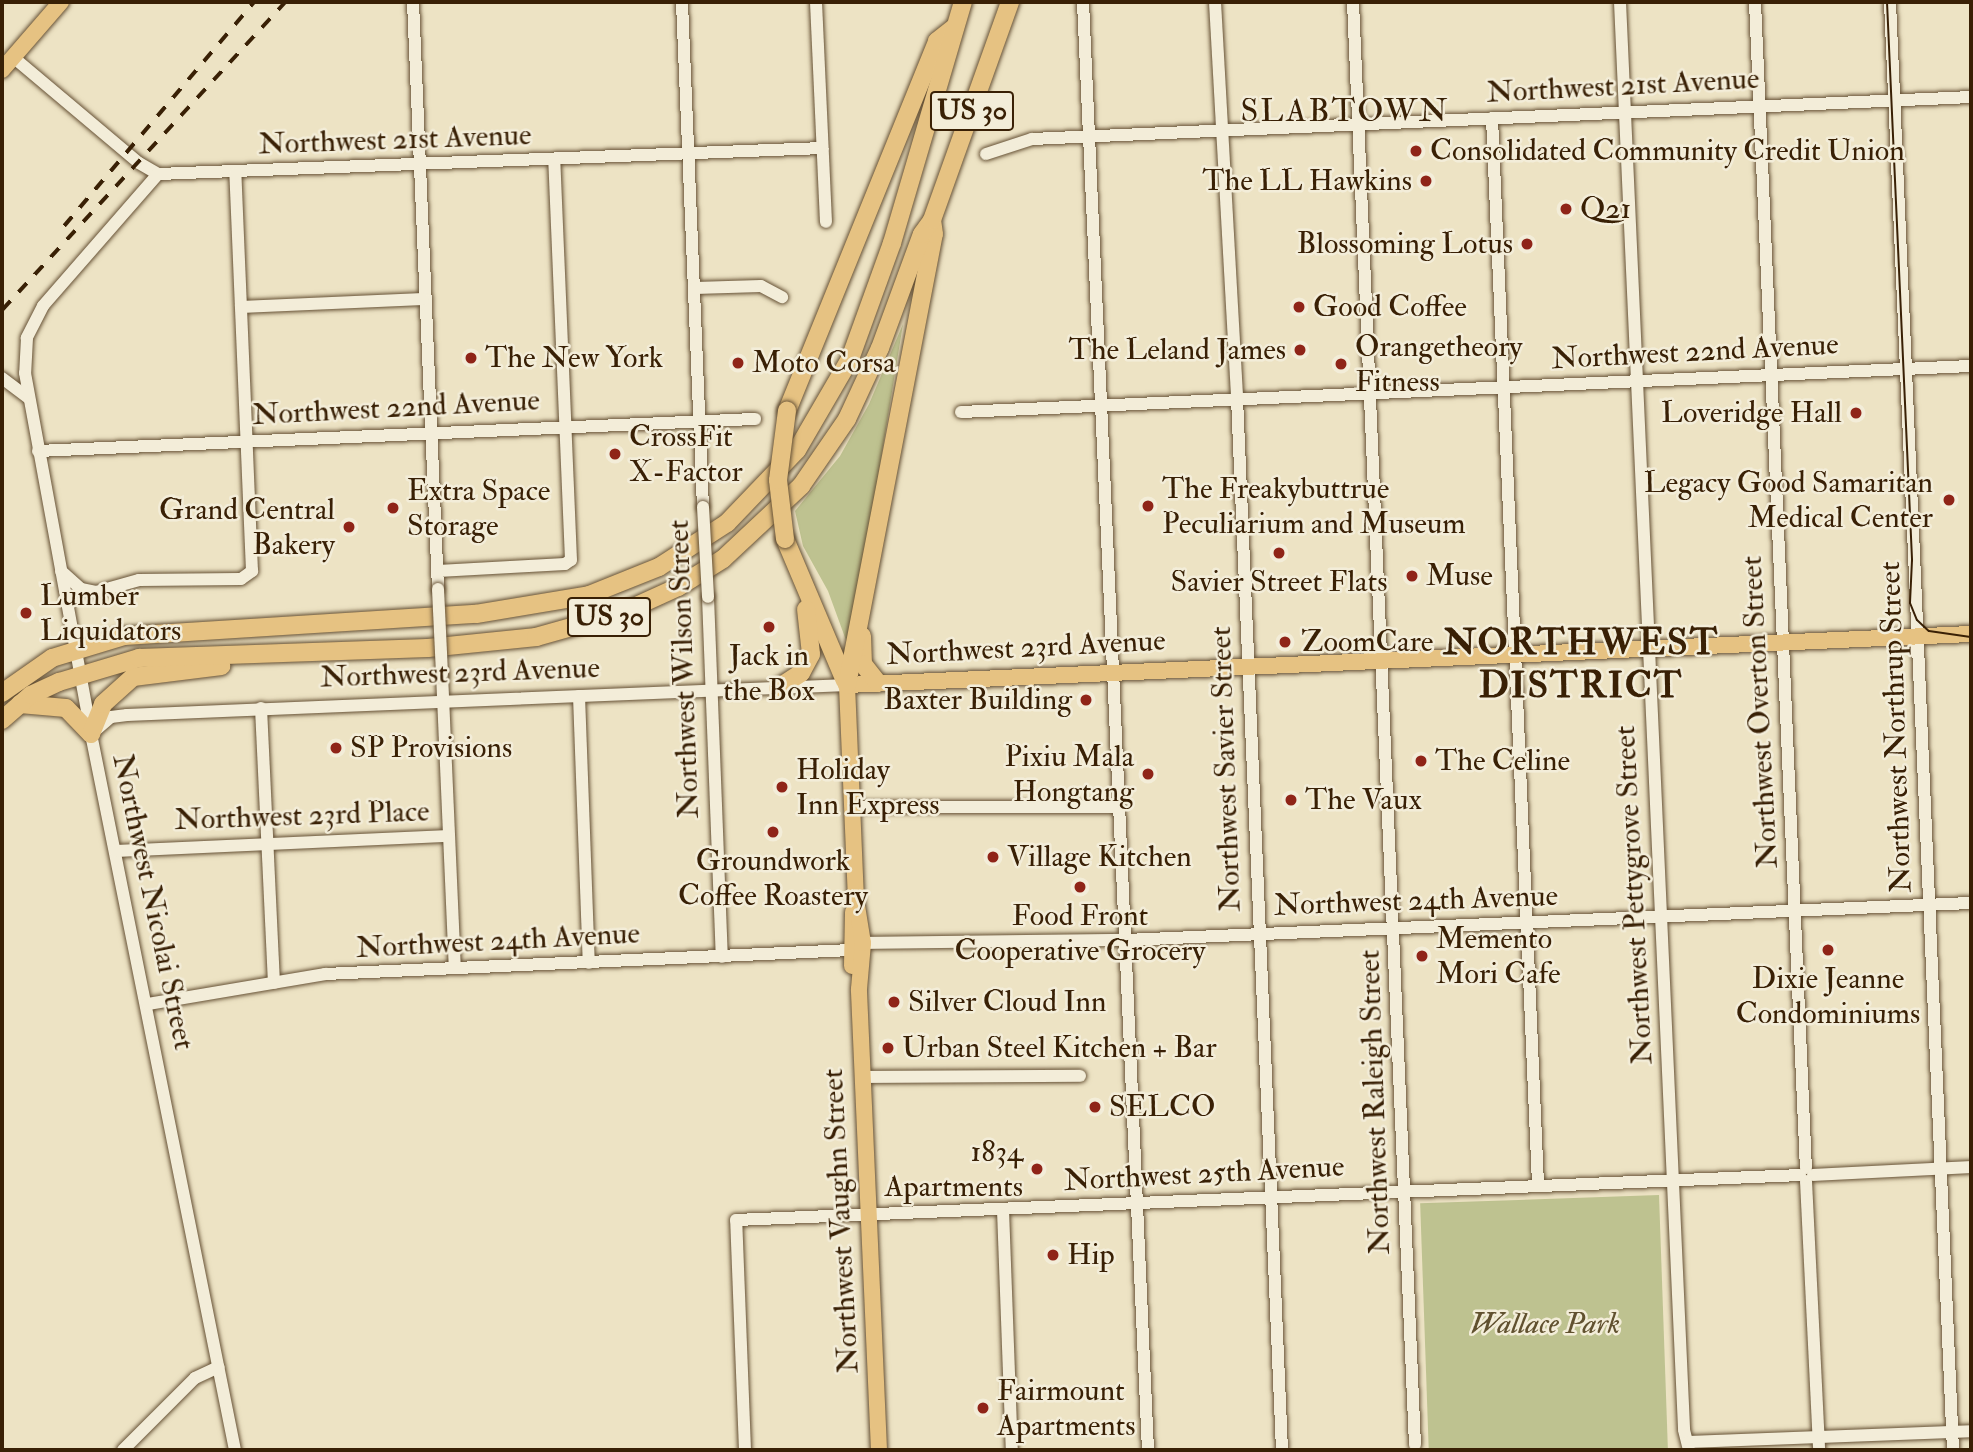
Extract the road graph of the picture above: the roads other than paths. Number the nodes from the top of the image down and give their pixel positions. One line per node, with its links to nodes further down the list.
1 (61, 2): 14 (main road)
2 (413, 2): 28 (street)
3 (682, 2): 25 (street, Northwest Wilson Street)
4 (816, 2): 24 (street)
5 (963, 2): 13 (highway, US 30)
6 (1010, 2): 31 (highway, US 30)
7 (1083, 2): 23 (street)
8 (1215, 2): 22 (street, Northwest Savier Street)
9 (1353, 2): 21 (street, Northwest Raleigh Street)
10 (1620, 2): 19 (street, Northwest Pettygrove Street)
11 (1755, 2): 18 (street, Northwest Overton Street)
12 (1890, 2): 17 (street, Northwest Northrup Street)
13 (954, 27): 55 (highway, bridge); 62 (highway, US 30)
14 (13, 57): 15 (main road); 30 (street)
15 (2, 70)
16 (1971, 97): 17 (street, Northwest 21st Avenue)
17 (1894, 101): 18 (street, Northwest 21st Avenue); 38 (street, Northwest Northrup Street)
18 (1760, 107): 19 (street, Northwest 21st Avenue); 39 (street, Northwest Overton Street)
19 (1625, 113): 20 (street, Northwest 21st Avenue); 41 (street, Northwest Pettygrove Street)
20 (1492, 118): 21 (street, Northwest 21st Avenue); 42 (street)
21 (1358, 124): 22 (street, Northwest 21st Avenue); 43 (street, Northwest Raleigh Street)
22 (1223, 130): 23 (street, Northwest 21st Avenue); 45 (street, Northwest Savier Street)
23 (1090, 137): 26 (street, Northwest 21st Avenue); 46 (street)
24 (822, 148): 25 (street, Northwest 21st Avenue); 32 (street)
25 (689, 153): 27 (street, Northwest 21st Avenue); 33 (street, Northwest Wilson Street)
26 (986, 154)
27 (554, 159): 28 (street, Northwest 21st Avenue); 50 (street)
28 (418, 165): 29 (street, Northwest 21st Avenue); 35 (street)
29 (235, 173): 30 (street, Northwest 21st Avenue); 36 (street)
30 (158, 174): 44 (street, Northwest Nicolai Street)
31 (933, 219): 54 (highway); 64 (highway, US 30)
32 (826, 222)
33 (695, 288): 34 (street); 49 (street, Northwest Wilson Street)
34 (782, 297)
35 (423, 299): 36 (street); 51 (street)
36 (241, 307): 52 (street)
37 (1971, 366): 38 (street, Northwest 22nd Avenue)
38 (1907, 368): 39 (street, Northwest 22nd Avenue); 59 (street, Northwest Northrup Street)
39 (1771, 374): 41 (street, Northwest 22nd Avenue); 60 (street, Northwest Overton Street)
40 (2, 378): 44 (street)
41 (1638, 380): 42 (street, Northwest 22nd Avenue); 61 (street, Northwest Pettygrove Street)
42 (1503, 387): 43 (street, Northwest 22nd Avenue); 63 (street)
43 (1370, 392): 45 (street, Northwest 22nd Avenue); 65 (street, Northwest Raleigh Street)
44 (29, 398): 53 (street, Northwest Nicolai Street)
45 (1237, 398): 46 (street, Northwest 22nd Avenue); 66 (street, Northwest Savier Street)
46 (1102, 403): 47 (street, Northwest 22nd Avenue); 67 (street)
47 (961, 412)
48 (755, 419): 49 (street, Northwest 22nd Avenue)
49 (700, 421): 50 (street, Northwest 22nd Avenue); 72 (street, Northwest Wilson Street, bridge)
50 (566, 427): 51 (street, Northwest 22nd Avenue); 57 (street)
51 (430, 433): 52 (street, Northwest 22nd Avenue); 57 (street)
52 (247, 442): 53 (street, Northwest 22nd Avenue); 56 (street)
53 (38, 451): 56 (street, Northwest Nicolai Street)
54 (877, 522): 69 (highway); 70 (highway)
55 (797, 568): 70 (highway); 71 (highway)
56 (61, 571): 62 (street, Northwest Nicolai Street)
57 (438, 571): 75 (street, bridge)
58 (1971, 634): 59 (main road, Northwest 23rd Avenue)
59 (1917, 636): 60 (main road, Northwest 23rd Avenue); 86 (street, Northwest Northrup Street)
60 (1783, 642): 61 (main road, Northwest 23rd Avenue); 87 (street, Northwest Overton Street)
61 (1649, 648): 63 (main road, Northwest 23rd Avenue); 88 (street, Northwest Pettygrove Street)
62 (75, 649): 68 (street, Northwest Nicolai Street); 73 (highway, US 30)
63 (1514, 654): 65 (main road, Northwest 23rd Avenue); 89 (street)
64 (261, 655): 68 (highway, US 30); 79 (highway)
65 (1381, 660): 66 (main road, Northwest 23rd Avenue); 90 (street, Northwest Raleigh Street)
66 (1247, 666): 67 (main road, Northwest 23rd Avenue); 91 (street, Northwest Savier Street)
67 (1113, 672): 69 (main road, Northwest 23rd Avenue); 81 (street)
68 (80, 674): 76 (highway, US 30); 79 (street, Northwest Nicolai Street)
69 (878, 683): 70 (main road, Northwest 23rd Avenue)
70 (847, 685): 71 (street, Northwest 23rd Avenue); 80 (main road, Northwest Vaughn Street)
71 (778, 688): 72 (street, Northwest 23rd Avenue)
72 (711, 691): 74 (street, Northwest 23rd Avenue); 94 (street, Northwest Wilson Street)
73 (2, 693)
74 (579, 696): 75 (street, Northwest 23rd Avenue); 95 (street)
75 (444, 702): 77 (street, Northwest 23rd Avenue); 82 (street)
76 (20, 704): 78 (highway, US 30); 79 (highway)
77 (261, 708): 79 (street, Northwest 23rd Avenue); 83 (street)
78 (2, 720)
79 (91, 734): 84 (street, Northwest Nicolai Street)
80 (851, 807): 81 (street); 93 (main road, Northwest Vaughn Street)
81 (1119, 807): 92 (street)
82 (449, 836): 83 (street, Northwest 23rd Place); 96 (street)
83 (267, 843): 84 (street, Northwest 23rd Place); 97 (street)
84 (116, 851): 98 (street, Northwest Nicolai Street)
85 (1971, 904): 86 (street, Northwest 24th Avenue)
86 (1929, 905): 87 (street, Northwest 24th Avenue); 102 (street, Northwest Northrup Street)
87 (1796, 911): 88 (street, Northwest 24th Avenue); 103 (street, Northwest Overton Street)
88 (1660, 917): 89 (street, Northwest 24th Avenue); 104 (street, Northwest Pettygrove Street)
89 (1526, 923): 90 (street, Northwest 24th Avenue); 105 (street)
90 (1394, 929): 91 (street, Northwest 24th Avenue); 106 (street, Northwest Raleigh Street)
91 (1259, 934): 92 (street, Northwest 24th Avenue); 107 (street, Northwest Savier Street)
92 (1126, 940): 93 (street, Northwest 24th Avenue); 108 (street)
93 (857, 946): 94 (street, Northwest 24th Avenue); 100 (main road, Northwest Vaughn Street)
94 (722, 957): 95 (street, Northwest 24th Avenue)
95 (589, 963): 96 (street, Northwest 24th Avenue)
96 (455, 968): 97 (street, Northwest 24th Avenue)
97 (274, 983): 98 (street, Northwest 24th Avenue)
98 (148, 1004): 111 (street, Northwest Nicolai Street)
99 (1080, 1076): 100 (street)
100 (862, 1077): 110 (main road, Northwest Vaughn Street)
101 (1971, 1167): 102 (street, Northwest 25th Avenue)
102 (1940, 1168): 103 (street, Northwest 25th Avenue); 113 (street, Northwest Northrup Street)
103 (1806, 1175): 104 (street, Northwest 25th Avenue); 114 (street, Northwest Overton Street)
104 (1673, 1179): 105 (street, Northwest 25th Avenue); 115 (street, Northwest Pettygrove Street)
105 (1538, 1186): 106 (street, Northwest 25th Avenue)
106 (1405, 1191): 107 (street, Northwest 25th Avenue); 116 (street, Northwest Raleigh Street)
107 (1271, 1197): 108 (street, Northwest 25th Avenue); 123 (street, Northwest Savier Street)
108 (1137, 1203): 109 (street, Northwest 25th Avenue); 122 (street)
109 (1003, 1210): 110 (street, Northwest 25th Avenue); 121 (street)
110 (868, 1214): 119 (street, Northwest 25th Avenue); 120 (main road, Northwest Vaughn Street)
111 (219, 1367): 117 (street); 118 (street, Northwest Nicolai Street)
112 (1971, 1431): 113 (street)
113 (1952, 1432): 114 (street); 124 (street, Northwest Northrup Street)
114 (1819, 1444): 115 (street)
115 (1689, 1446)
116 (1415, 1448)
117 (123, 1450)
118 (235, 1450)
119 (745, 1450)
120 (879, 1450)
121 (1012, 1450)
122 (1148, 1450)
123 (1282, 1450)
124 (1953, 1450)

